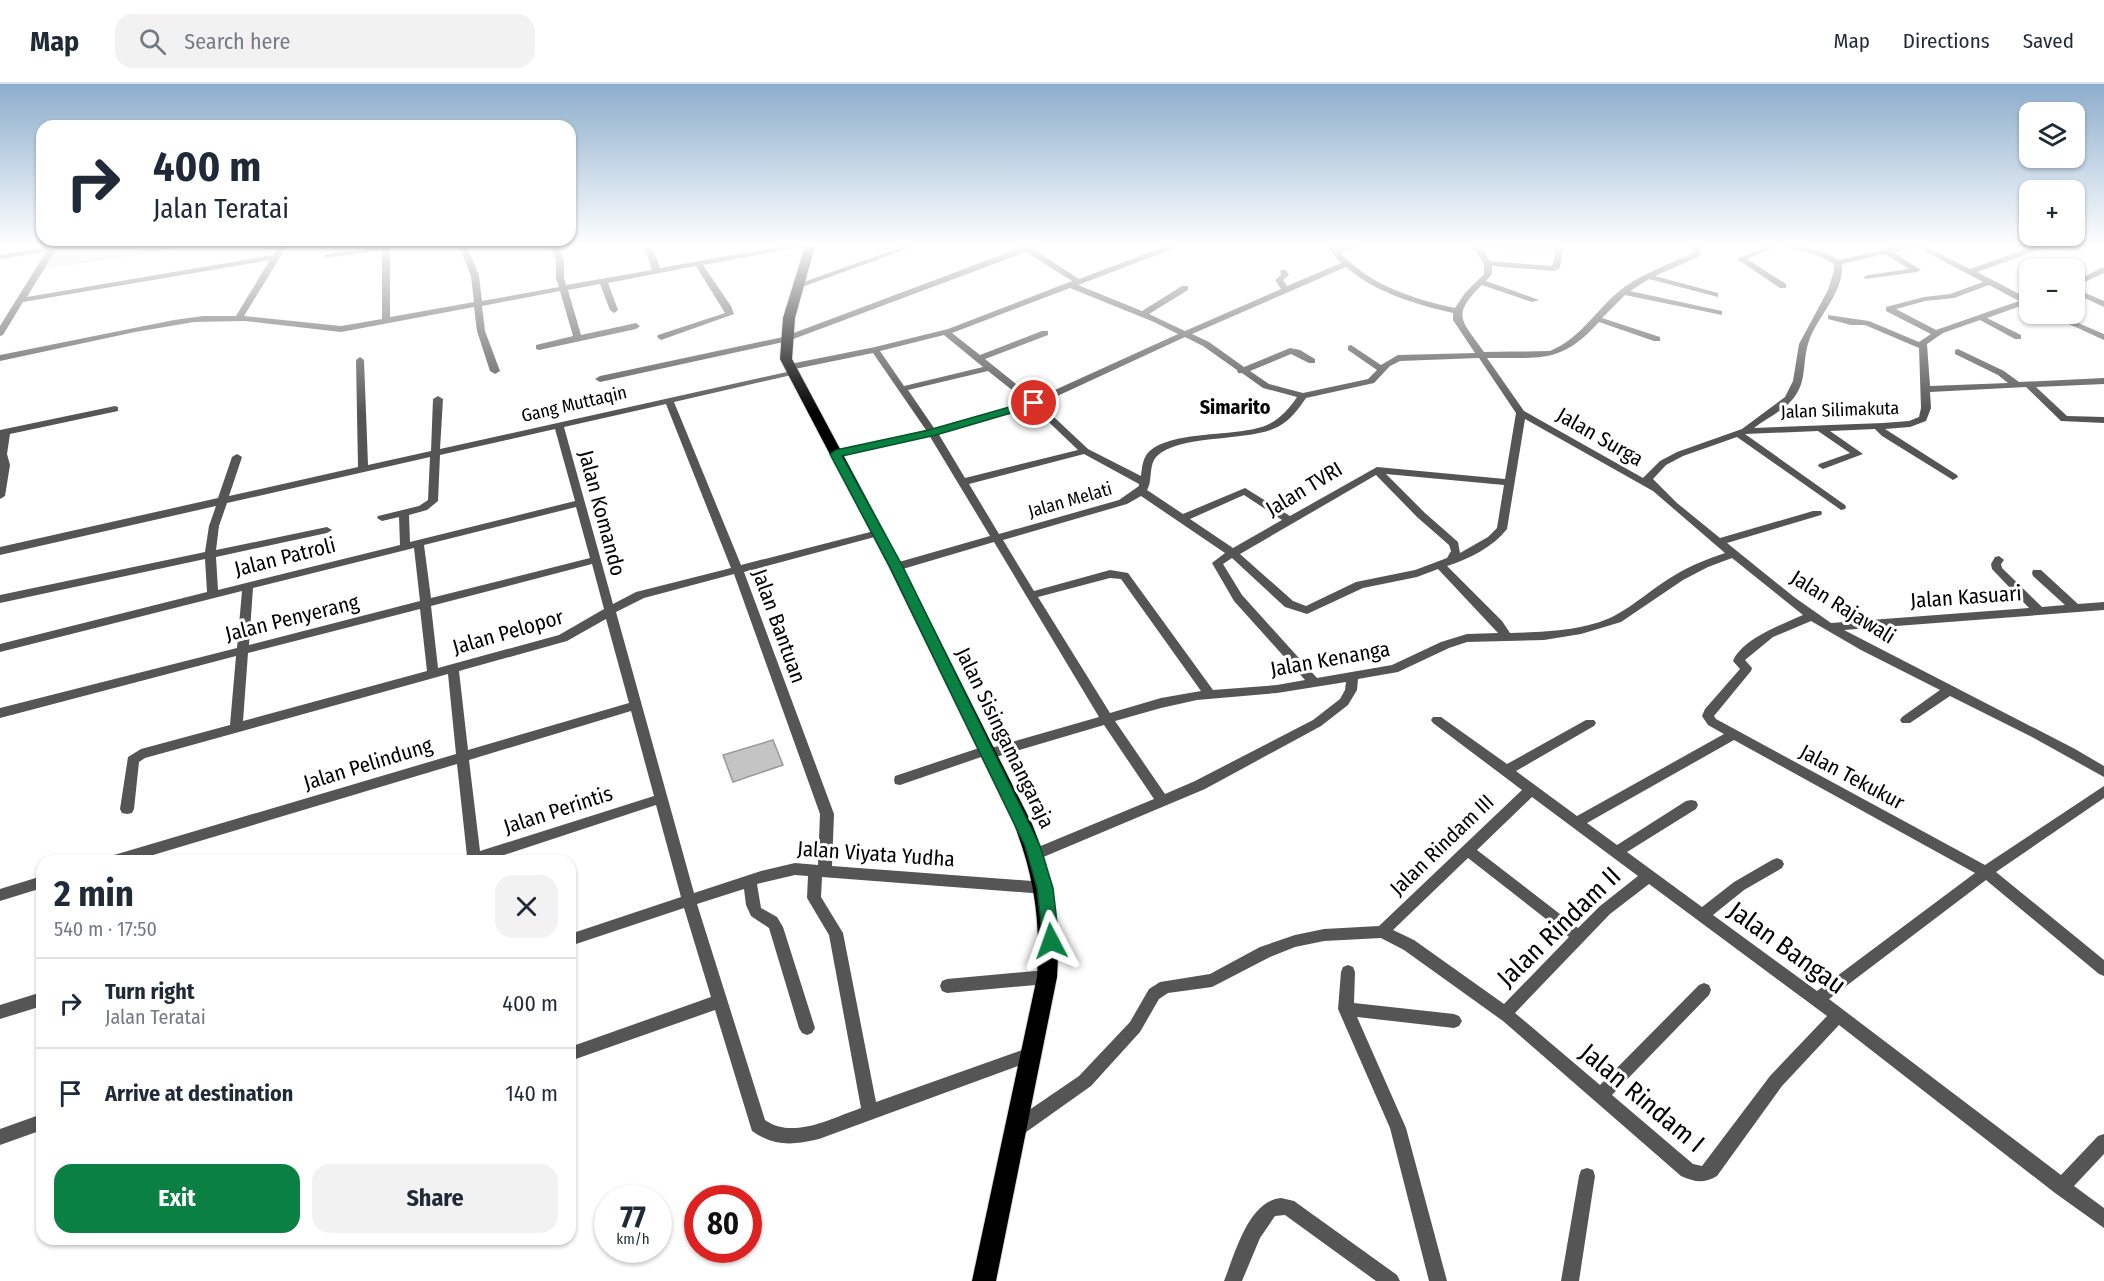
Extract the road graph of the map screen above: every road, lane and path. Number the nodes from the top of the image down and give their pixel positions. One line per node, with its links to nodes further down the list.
1 (21, 302): 33 (street)
2 (248, 302): 26 (street)
3 (386, 302): 30 (street)
4 (489, 302): 20 (street)
5 (567, 302): 41 (street)
6 (611, 302): 22 (street)
7 (724, 302): 38 (street)
8 (795, 302): 42 (highway, Jalan Sisingamangaraja)
9 (883, 302): 42 (street)
10 (1026, 302): 34 (street, Gang Muttaqin)
11 (1114, 302): 25 (street)
12 (1163, 302): 25 (street)
13 (1256, 302): 36 (street)
14 (1423, 302): 23 (street)
15 (1463, 302): 23 (street)
16 (1614, 302): 29 (street)
17 (1669, 302): 24 (street)
18 (1826, 302): 75 (street)
19 (1914, 302): 37 (street)
20 (478, 304): 30 (street); 57 (street)
21 (2019, 304): 28 (street)
22 (614, 310)
23 (1456, 311): 49 (street)
24 (1719, 313)
25 (1142, 315): 36 (street)
26 (239, 317): 30 (street); 50 (street)
27 (1831, 317): 45 (street)
28 (1980, 317): 37 (street); 39 (street)
29 (1597, 319): 43 (street); 49 (street)
30 (386, 321)
31 (2074, 324): 40 (street)
32 (636, 326): 41 (street)
33 (1, 329)
34 (946, 333): 47 (street, Gang Muttaqin); 51 (street)
35 (1045, 333): 51 (street)
36 (1185, 333): 58 (street); 67 (street)
37 (1936, 333): 45 (street)
38 (661, 337)
39 (2018, 337)
40 (2104, 337)
41 (578, 338): 44 (street)
42 (785, 339): 55 (highway, Jalan Sisingamangaraja); 59 (street)
43 (1658, 339)
44 (539, 347)
45 (1923, 347): 63 (street, Jalan Silimakuta)
46 (1351, 348): 56 (street)
47 (875, 350): 55 (street, Gang Muttaqin); 62 (street)
48 (1958, 352): 61 (street)
49 (1479, 355): 56 (street); 69 (street)
50 (0, 358)
51 (978, 359): 54 (street)
52 (360, 360): 83 (street)
53 (1312, 362): 58 (street)
54 (989, 368): 62 (street); 67 (street)
55 (792, 370): 66 (street, Gang Muttaqin); 79 (highway, Jalan Sisingamangaraja)
56 (1383, 370): 64 (street)
57 (495, 371)
58 (1242, 371): 64 (street)
59 (600, 379)
60 (2104, 381): 61 (street)
61 (2022, 385): 63 (street); 70 (street)
62 (902, 389): 74 (street)
63 (1925, 389): 72 (street, Jalan Silimakuta)
64 (1303, 396): 88 (street)
65 (438, 399): 78 (street)
66 (669, 400): 71 (street, Gang Muttaqin); 113 (street, Jalan Bantuan)
67 (1034, 403): 74 (street); 77 (street)
68 (115, 409): 76 (street)
69 (1521, 413): 86 (street); 89 (street, Jalan Surga)
70 (2104, 420)
71 (559, 425): 78 (street, Gang Muttaqin); 92 (street, Jalan Komando)
72 (1877, 426): 73 (street, Jalan Silimakuta); 85 (street)
73 (1819, 428): 75 (street, Jalan Silimakuta); 82 (street)
74 (932, 432): 79 (street); 87 (street)
75 (1741, 432): 89 (street); 93 (street)
76 (2, 433): 80 (street)
77 (1085, 451): 87 (street); 88 (street)
78 (436, 452): 83 (street, Gang Muttaqin); 94 (street)
79 (836, 454): 100 (highway, Jalan Sisingamangaraja)
80 (1, 455): 90 (street)
81 (237, 457): 91 (street)
82 (1823, 465)
83 (363, 469): 91 (street, Gang Muttaqin)
84 (1377, 470): 86 (street, Jalan TVRI); 98 (street, Jalan TVRI); 111 (street)
85 (1953, 477)
86 (1509, 482): 111 (street)
87 (963, 483): 101 (street)
88 (1143, 487): 97 (street); 101 (street, Jalan Melati)
89 (1661, 492): 102 (street, Jalan Rajawali)
90 (0, 496)
91 (224, 500): 105 (street, Gang Muttaqin); 107 (street)
92 (579, 504): 103 (street, Jalan Patroli); 109 (street, Jalan Komando)
93 (1841, 507)
94 (404, 513): 96 (street); 104 (street)
95 (1817, 513): 102 (street)
96 (382, 518)
97 (1181, 519): 98 (street); 106 (street)
98 (1290, 521): 106 (street, Jalan TVRI)
99 (327, 530): 107 (street)
100 (878, 533): 112 (highway, Jalan Sisingamangaraja); 113 (street, Jalan Pelopor)
101 (997, 538): 112 (street, Jalan Melati); 117 (street)
102 (1718, 542): 108 (street, Jalan Rajawali)
103 (419, 544): 104 (street, Jalan Patroli); 119 (street)
104 (405, 547): 115 (street, Jalan Patroli)
105 (0, 550)
106 (1233, 553): 111 (street); 132 (street)
107 (210, 554): 116 (street); 118 (street)
108 (1734, 554): 124 (street, Jalan Rajawali); 126 (street, Jalan Kenanga)
109 (595, 560): 119 (street, Jalan Penyerang); 122 (street, Jalan Komando)
110 (1999, 560): 123 (street)
111 (1446, 563): 126 (street)
112 (896, 567): 143 (highway, Jalan Sisingamangaraja)
113 (738, 571): 122 (street, Jalan Pelopor); 162 (street, Jalan Bantuan)
114 (2037, 573): 121 (street)
115 (248, 586): 116 (street, Jalan Patroli); 128 (street)
116 (213, 595): 127 (street, Jalan Patroli)
117 (1032, 595): 134 (street); 137 (street)
118 (0, 599)
119 (426, 604): 128 (street, Jalan Penyerang); 130 (street)
120 (2104, 606): 121 (street, Jalan Kasuari)
121 (2075, 608): 123 (street, Jalan Kasuari)
122 (608, 610): 129 (street, Jalan Pelopor); 135 (street)
123 (2039, 611): 125 (street, Jalan Kasuari)
124 (1812, 616): 125 (street, Jalan Rajawali); 142 (street, Jalan Tekukur)
125 (1830, 627): 133 (street, Jalan Rajawali)
126 (1507, 637): 131 (street, Jalan Kenanga)
127 (0, 648)
128 (243, 651): 136 (street, Jalan Penyerang); 141 (street)
129 (453, 668): 130 (street, Jalan Pelopor); 144 (street)
130 (433, 674): 141 (street, Jalan Pelopor)
131 (1353, 676): 132 (street, Jalan Kenanga); 151 (street)
132 (1315, 683): 134 (street, Jalan Kenanga)
133 (1949, 690): 139 (street); 146 (street, Jalan Rajawali)
134 (1210, 695): 137 (street, Jalan Kenanga)
135 (634, 706): 144 (street, Jalan Pelindung); 150 (street)
136 (0, 713)
137 (1107, 719): 143 (street, Jalan Kenanga); 151 (street)
138 (1437, 720): 145 (street, Jalan Bangau)
139 (1906, 720)
140 (1590, 723): 145 (street)
141 (236, 728): 153 (street, Jalan Pelopor)
142 (1733, 735): 154 (street); 163 (street, Jalan Tekukur)
143 (988, 752): 147 (street, Jalan Kenanga); 157 (highway, Jalan Sisingamangaraja)
144 (463, 757): 158 (street, Jalan Pelindung); 159 (street)
145 (1506, 771): 148 (street, Jalan Bangau)
146 (2104, 772)
147 (900, 780)
148 (1531, 789): 154 (street, Jalan Bangau); 155 (street, Jalan Rindam III)
149 (2104, 791): 163 (street)
150 (660, 799): 160 (street, Jalan Perintis); 169 (street)
151 (1163, 801): 157 (street)
152 (1691, 805): 156 (street)
153 (127, 809)
154 (1576, 823): 156 (street, Jalan Bangau)
155 (1467, 850): 171 (street, Jalan Rindam III); 172 (street)
156 (1616, 852): 164 (street, Jalan Bangau)
157 (1036, 854): 167 (highway, Jalan Sisingamangaraja)
158 (134, 855)
159 (471, 855)
160 (486, 855)
161 (1777, 864): 170 (street)
162 (820, 871): 165 (street, Jalan Viyata Yudha); 167 (street, Jalan Viyata Yudha); 191 (street, Jalan Bantuan)
163 (1986, 872): 174 (street, Jalan Tekukur); 179 (street)
164 (1648, 876): 170 (street, Jalan Bangau); 172 (street, Jalan Rindam II)
165 (750, 881): 169 (street, Jalan Viyata Yudha); 187 (street)
166 (36, 884): 168 (street)
167 (1045, 888): 176 (highway, Jalan Sisingamangaraja)
168 (0, 895)
169 (689, 901): 173 (street, Jalan Viyata Yudha); 181 (street)
170 (1702, 915): 179 (street, Jalan Bangau)
171 (1382, 932): 184 (street, Jalan Rindam I); 193 (street)
172 (1579, 937): 184 (street, Jalan Rindam II)
173 (576, 938)
174 (2104, 969)
175 (1348, 972): 182 (street)
176 (1047, 977): 177 (street); 189 (highway, Jalan Sisingamangaraja)
177 (947, 986)
178 (1704, 990): 190 (street)
179 (1816, 1000): 185 (street, Jalan Bangau)
180 (36, 1001): 183 (street)
181 (718, 1002): 188 (street); 191 (street)
182 (1346, 1009): 186 (street); 203 (street)
183 (0, 1012)
184 (1504, 1014): 190 (street, Jalan Rindam I)
185 (1839, 1016): 190 (street, Jalan Rindam I); 198 (street, Jalan Bangau)
186 (1454, 1021)
187 (807, 1028)
188 (576, 1052)
189 (1031, 1054): 191 (street); 193 (highway, Jalan Sisingamangaraja)
190 (1601, 1096)
191 (870, 1113)
192 (36, 1124): 194 (street)
193 (1016, 1129): 200 (highway, Jalan Sisingamangaraja)
194 (7, 1134): 196 (street)
195 (2104, 1142): 198 (street)
196 (0, 1146)
197 (1587, 1176): 204 (street)
198 (2061, 1187): 199 (street, Jalan Bangau)
199 (2104, 1219)
200 (984, 1281)
201 (1233, 1281): 202 (street)
202 (1392, 1281)
203 (1438, 1281)
204 (1570, 1281)

